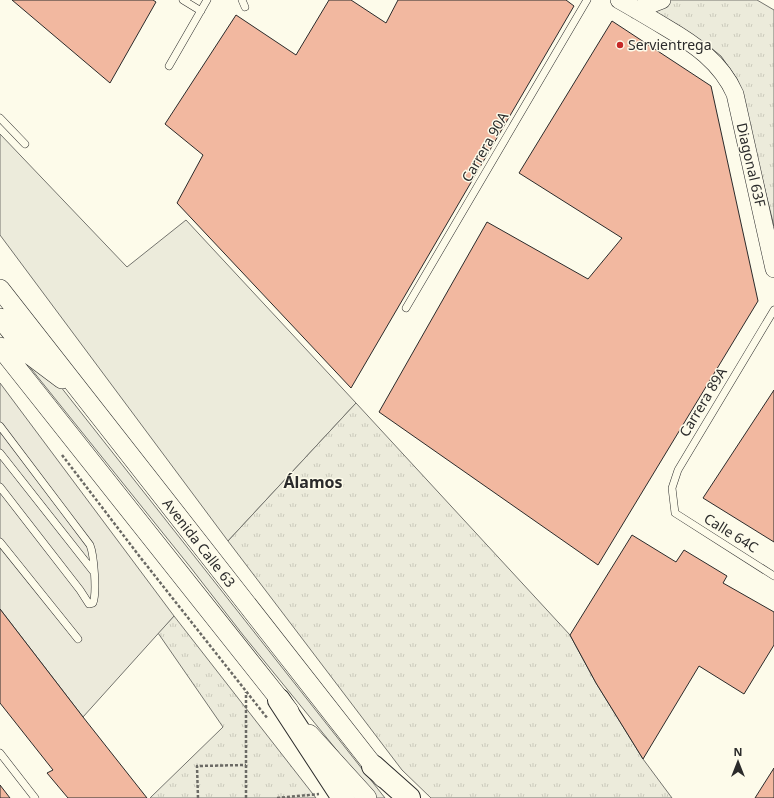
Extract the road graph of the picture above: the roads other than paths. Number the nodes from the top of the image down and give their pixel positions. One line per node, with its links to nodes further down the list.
1 (183, 0): 6 (lane)
2 (207, 0): 6 (lane)
3 (587, 0): 13 (lane, Carrera 90A)
4 (619, 0): 7 (street)
5 (662, 0): 7 (street)
6 (201, 10): 8 (lane)
7 (636, 10): 11 (street, Diagonal 63F)
8 (169, 66)
9 (0, 118): 10 (lane)
10 (25, 144)
11 (774, 269)
12 (0, 289): 17 (main road, Avenida Calle 63)
13 (406, 308)
14 (774, 310): 21 (lane, Carrera 89A)
15 (0, 318): 17 (main road)
16 (0, 347): 26 (main road)
17 (80, 391): 28 (main road, Avenida Calle 63)
18 (0, 426): 23 (lane)
19 (0, 453): 23 (lane)
20 (0, 487): 23 (lane)
21 (675, 513): 24 (lane, Calle 64C)
22 (0, 542): 25 (lane)
23 (93, 571)
24 (774, 576)
25 (78, 640)
26 (279, 700): 29 (main road); 31 (main road)
27 (0, 753): 30 (lane)
28 (373, 766): 32 (main road, Avenida Calle 63); 33 (main road)
29 (335, 796)
30 (35, 798)
31 (368, 798)
32 (398, 798)
33 (409, 798)

